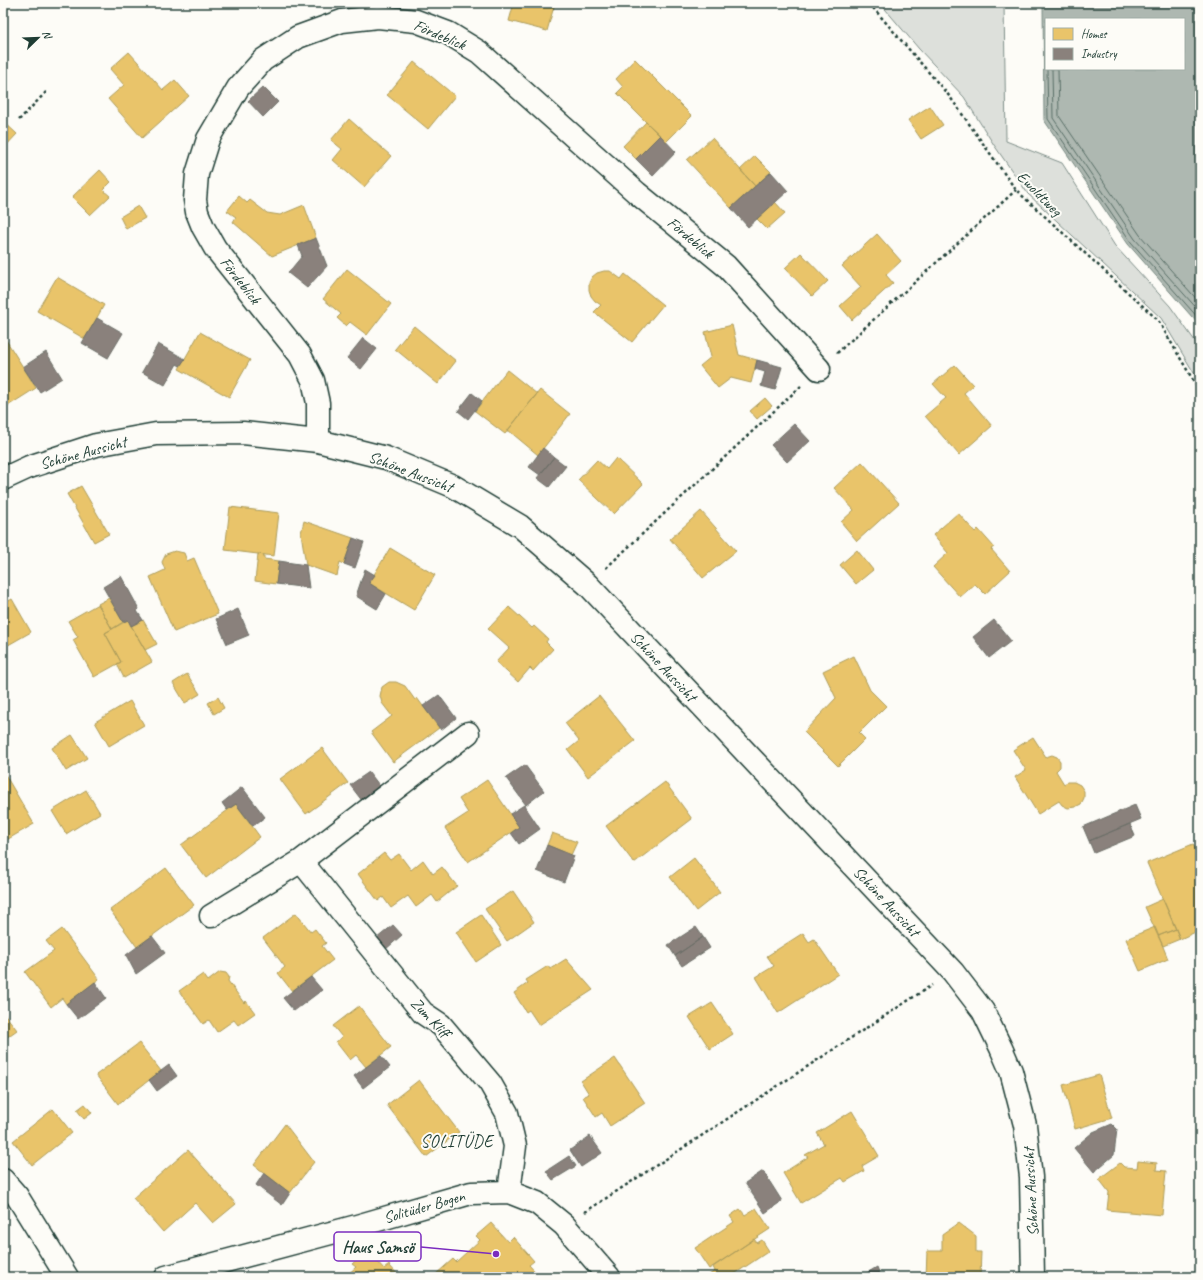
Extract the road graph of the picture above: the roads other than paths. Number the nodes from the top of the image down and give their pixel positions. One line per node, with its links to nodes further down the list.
1 (819, 369): 2 (street, Fördeblick)
2 (318, 441): 3 (street, Schöne Aussicht); 12 (street, Schöne Aussicht)
3 (3, 479)
4 (468, 733): 5 (street)
5 (301, 861): 6 (street); 8 (street, Zum Kliff)
6 (211, 916)
7 (3, 1180): 9 (street)
8 (509, 1192): 10 (street, Solitüder Bogen); 11 (street, Solitüder Bogen)
9 (67, 1277)
10 (166, 1277)
11 (609, 1277)
12 (1033, 1277)

